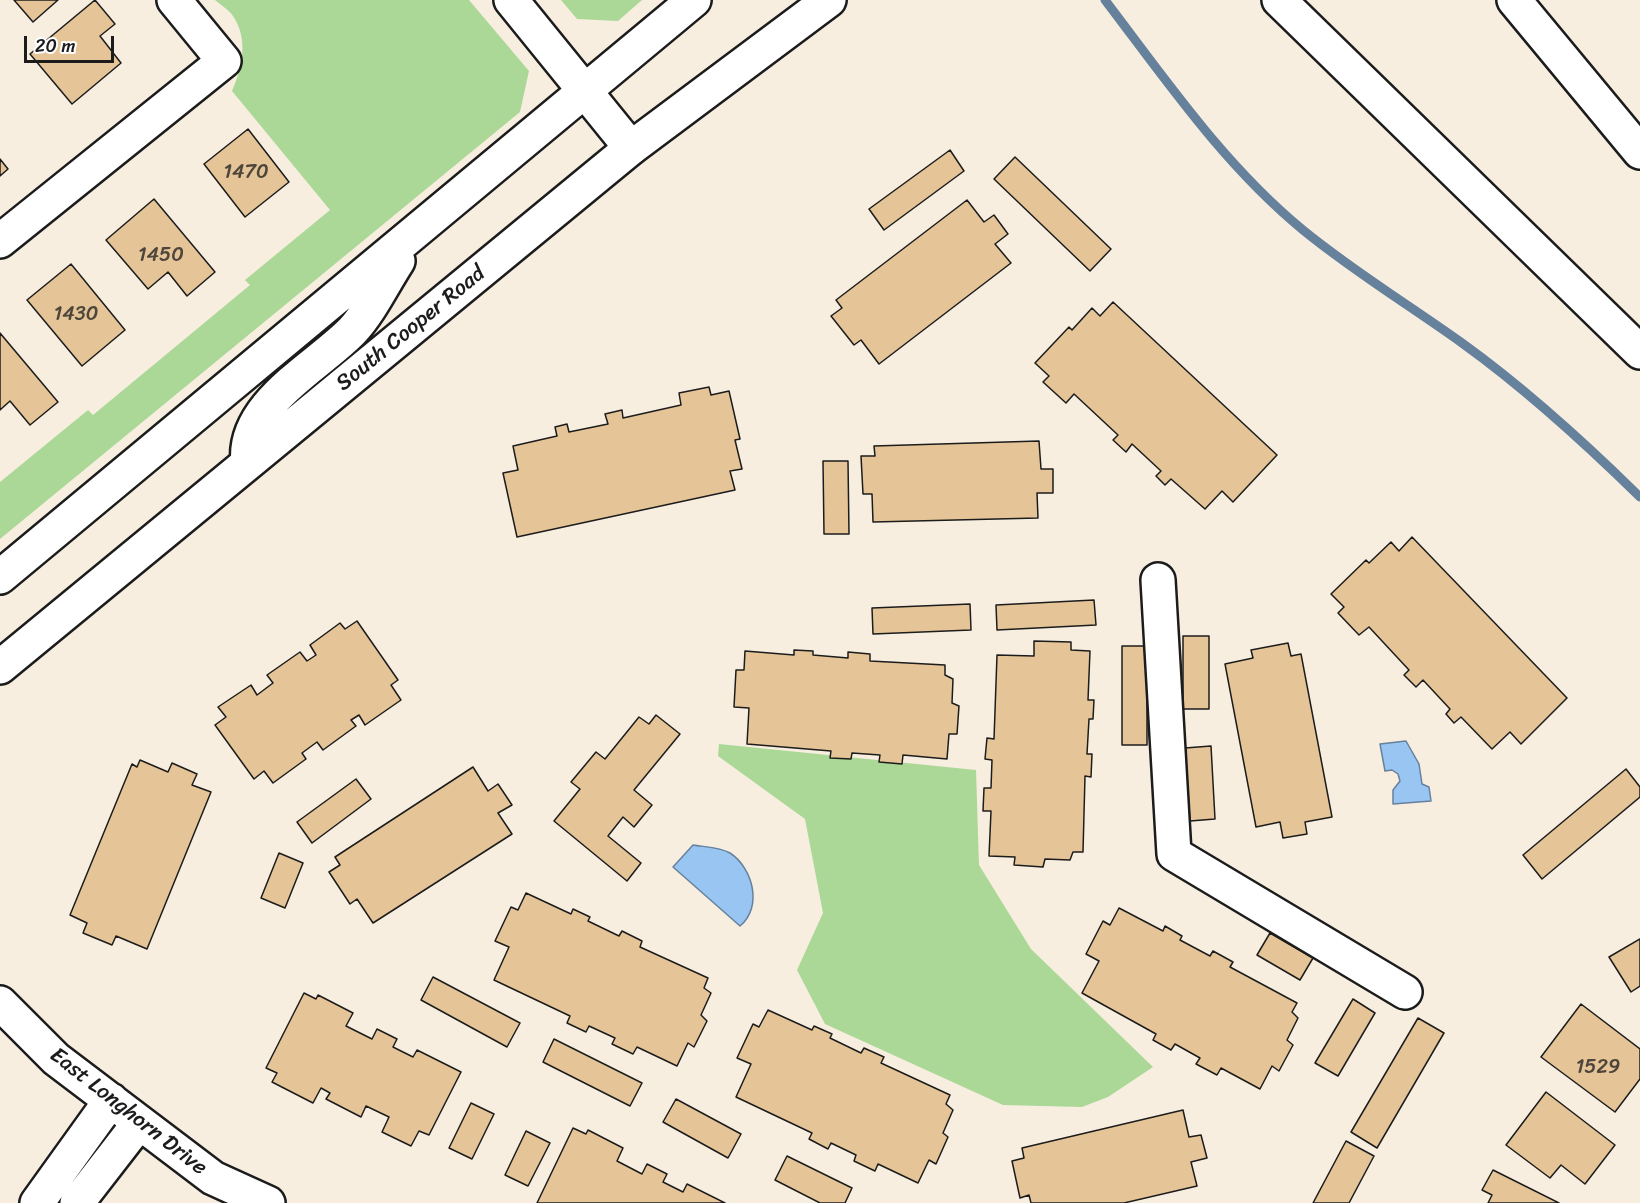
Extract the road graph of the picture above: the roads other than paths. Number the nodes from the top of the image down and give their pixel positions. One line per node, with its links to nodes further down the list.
1 (174, 0): 11 (main road)
2 (512, 0): 7 (main road)
3 (694, 0): 7 (main road)
4 (829, 0): 8 (main road, South Cooper Road)
5 (1279, 0): 12 (main road)
6 (1514, 0): 9 (main road)
7 (587, 92): 8 (main road); 10 (main road)
8 (632, 148): 13 (main road, South Cooper Road)
9 (1640, 152)
10 (417, 232): 13 (main road); 14 (main road)
11 (0, 242)
12 (1640, 351)
13 (248, 463): 16 (main road, South Cooper Road)
14 (0, 577)
15 (1158, 580): 17 (main road)
16 (0, 667)
17 (1405, 992)
18 (0, 1003): 19 (main road, East Longhorn Drive)
19 (111, 1100): 20 (main road, East Longhorn Drive); 21 (main road)
20 (139, 1123): 22 (main road); 23 (main road, East Longhorn Drive)
21 (38, 1203)
22 (77, 1203)
23 (268, 1203)

